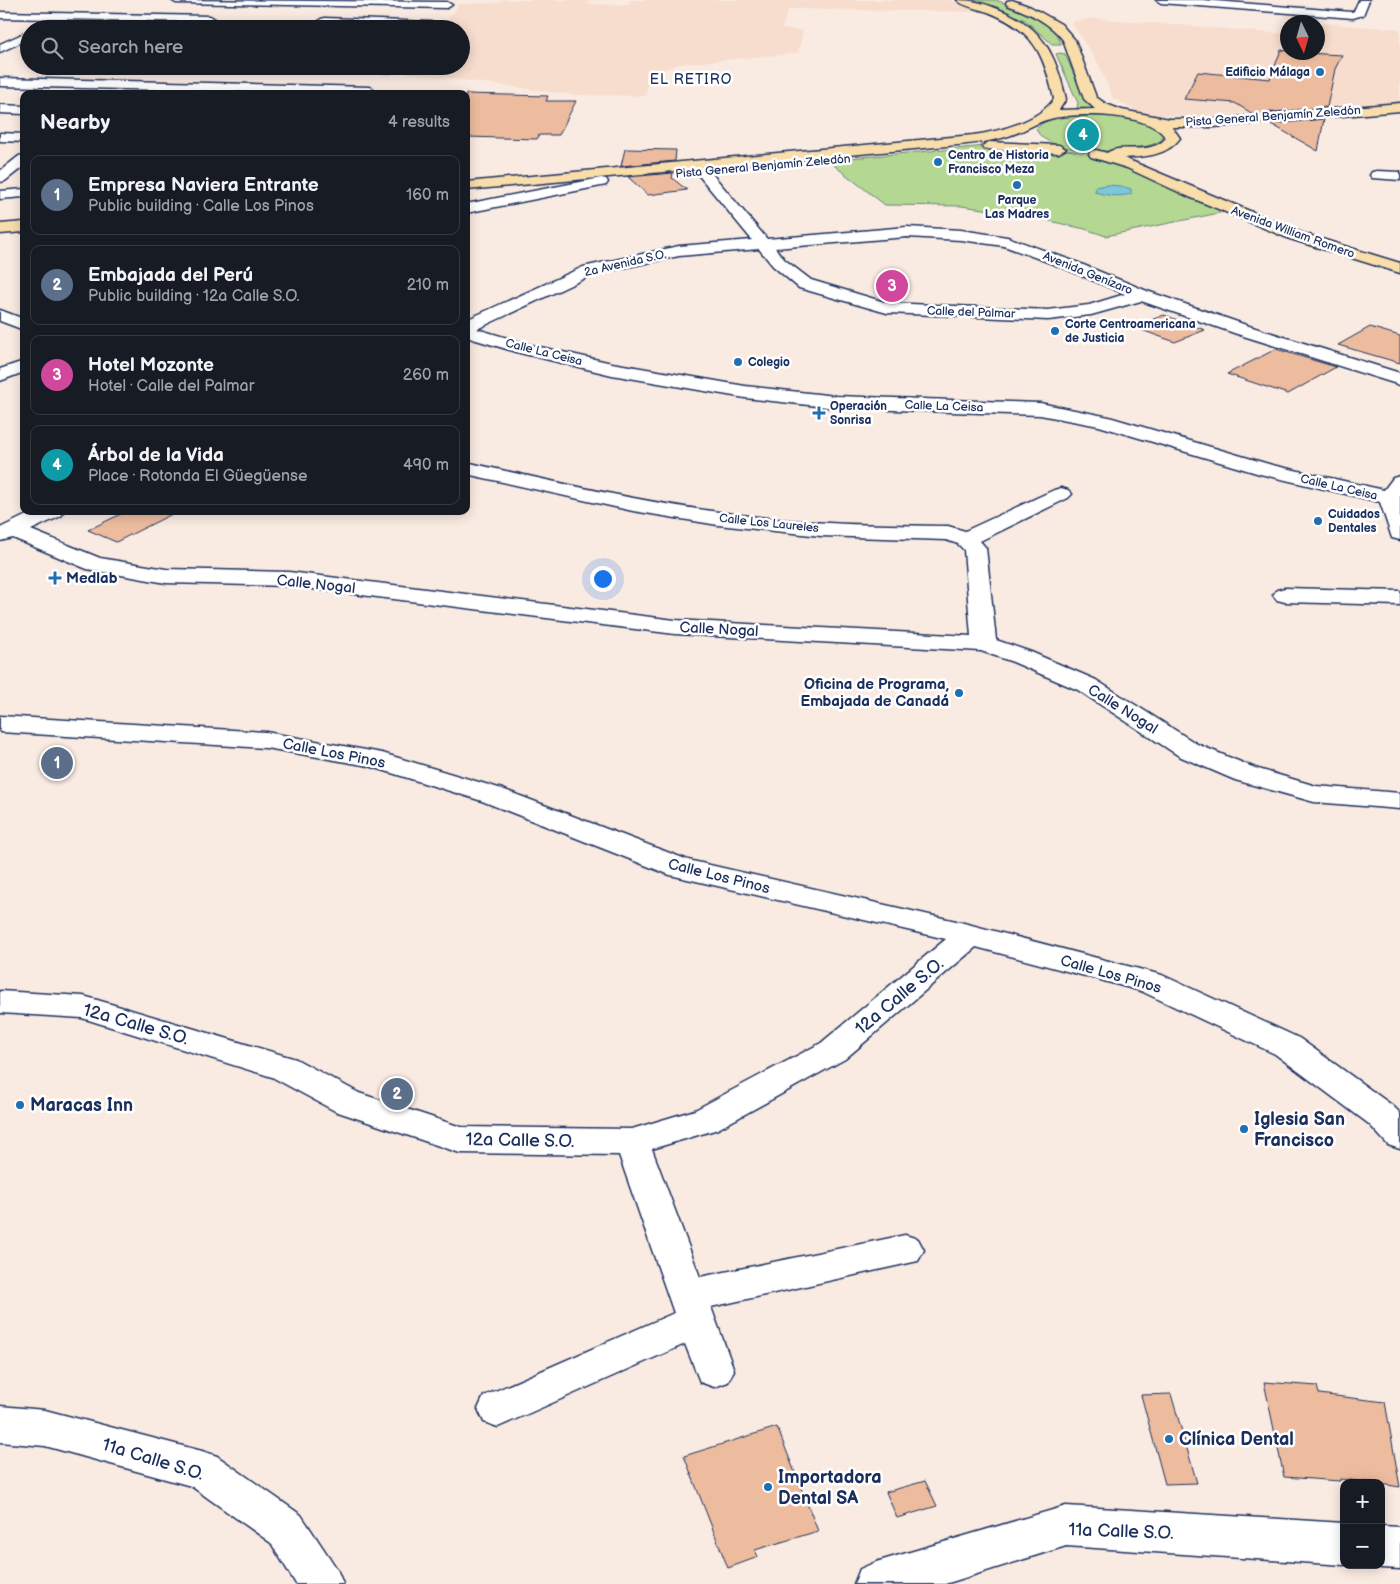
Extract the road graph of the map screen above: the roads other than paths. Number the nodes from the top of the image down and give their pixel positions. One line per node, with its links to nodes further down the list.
1 (176, 0): 6 (street)
2 (962, 0): 38 (main road)
3 (1000, 0): 36 (main road)
4 (1161, 0): 10 (street)
5 (1364, 0): 10 (street)
6 (238, 1): 8 (street); 12 (street)
7 (449, 2): 8 (street); 17 (street)
8 (328, 3): 16 (street)
9 (84, 4): 13 (street)
10 (1260, 4)
11 (0, 15): 13 (street)
12 (220, 15): 13 (street); 15 (street)
13 (61, 17): 14 (street)
14 (56, 20)
15 (214, 20)
16 (348, 20)
17 (435, 20)
18 (20, 36): 19 (street)
19 (0, 37)
20 (20, 41): 21 (street)
21 (3, 54)
22 (67, 75): 27 (street)
23 (141, 75): 28 (street)
24 (361, 75): 25 (street)
25 (380, 80): 28 (street)
26 (0, 82): 27 (street)
27 (53, 83): 28 (street); 29 (street)
28 (128, 85): 30 (street)
29 (38, 90)
30 (122, 90)
31 (20, 100): 33 (street)
32 (1400, 106): 37 (main road, Pista General Benjamín Zeledón)
33 (3, 109): 34 (street)
34 (20, 110)
35 (1400, 113): 41 (main road, Pista General Benjamín Zeledón)
36 (1120, 114): 37 (main road); 38 (main road)
37 (1147, 120): 41 (main road)
38 (1032, 122): 42 (main road); 47 (main road, Pista General Benjamín Zeledón)
39 (0, 137): 40 (street)
40 (20, 138)
41 (1171, 141): 43 (main road, Pista General Benjamín Zeledón); 56 (main road, Avenida William Romero)
42 (1059, 148): 43 (main road); 47 (main road, Pista General Benjamín Zeledón)
43 (1086, 153): 56 (main road, Avenida William Romero)
44 (20, 164): 46 (street)
45 (20, 165): 50 (street)
46 (0, 166)
47 (708, 168): 51 (main road, Pista General Benjamín Zeledón); 52 (main road, Pista General Benjamín Zeledón); 62 (street, Calle del Palmar)
48 (1377, 175): 49 (street)
49 (1400, 176)
50 (0, 178)
51 (601, 182): 54 (main road, Pista General Benjamín Zeledón); 57 (street)
52 (470, 186)
53 (20, 193): 55 (street)
54 (470, 194)
55 (0, 195)
56 (1216, 202): 63 (main road, Avenida William Romero)
57 (470, 208)
58 (20, 227): 59 (main road)
59 (0, 229)
60 (20, 235): 61 (main road)
61 (0, 237)
62 (765, 244): 64 (street, Avenida Genízaro); 64 (street, Calle del Palmar); 67 (street, 2a Avenida S.O.)
63 (1400, 268)
64 (1141, 295): 71 (street, Avenida Genízaro)
65 (0, 315): 66 (street)
66 (20, 323)
67 (470, 327)
68 (470, 330): 73 (street, Calle La Ceisa)
69 (20, 368): 70 (street)
70 (0, 375)
71 (1400, 379)
72 (470, 469): 78 (street, Calle Los Laureles)
73 (1394, 490): 77 (street)
74 (1061, 494): 78 (street)
75 (44, 515): 76 (street)
76 (6, 533): 81 (street, Calle Nogal)
77 (1400, 533)
78 (966, 539): 81 (street)
79 (1285, 595): 80 (street)
80 (1400, 598)
81 (984, 644): 83 (street, Calle Nogal)
82 (0, 724): 84 (street, Calle Los Pinos)
83 (1400, 802)
84 (970, 935): 86 (street, Calle Los Pinos); 87 (street, 12a Calle S.O.)
85 (0, 1002): 87 (street, 12a Calle S.O.)
86 (1400, 1136)
87 (632, 1142): 89 (street)
88 (905, 1250): 89 (street)
89 (692, 1309): 90 (street); 91 (street)
90 (714, 1370)
91 (498, 1409)
92 (0, 1424): 96 (street, 11a Calle S.O.)
93 (1340, 1544): 97 (street, 11a Calle S.O.)
94 (1385, 1547): 95 (street)
95 (1400, 1548)
96 (322, 1584)
97 (876, 1584)

